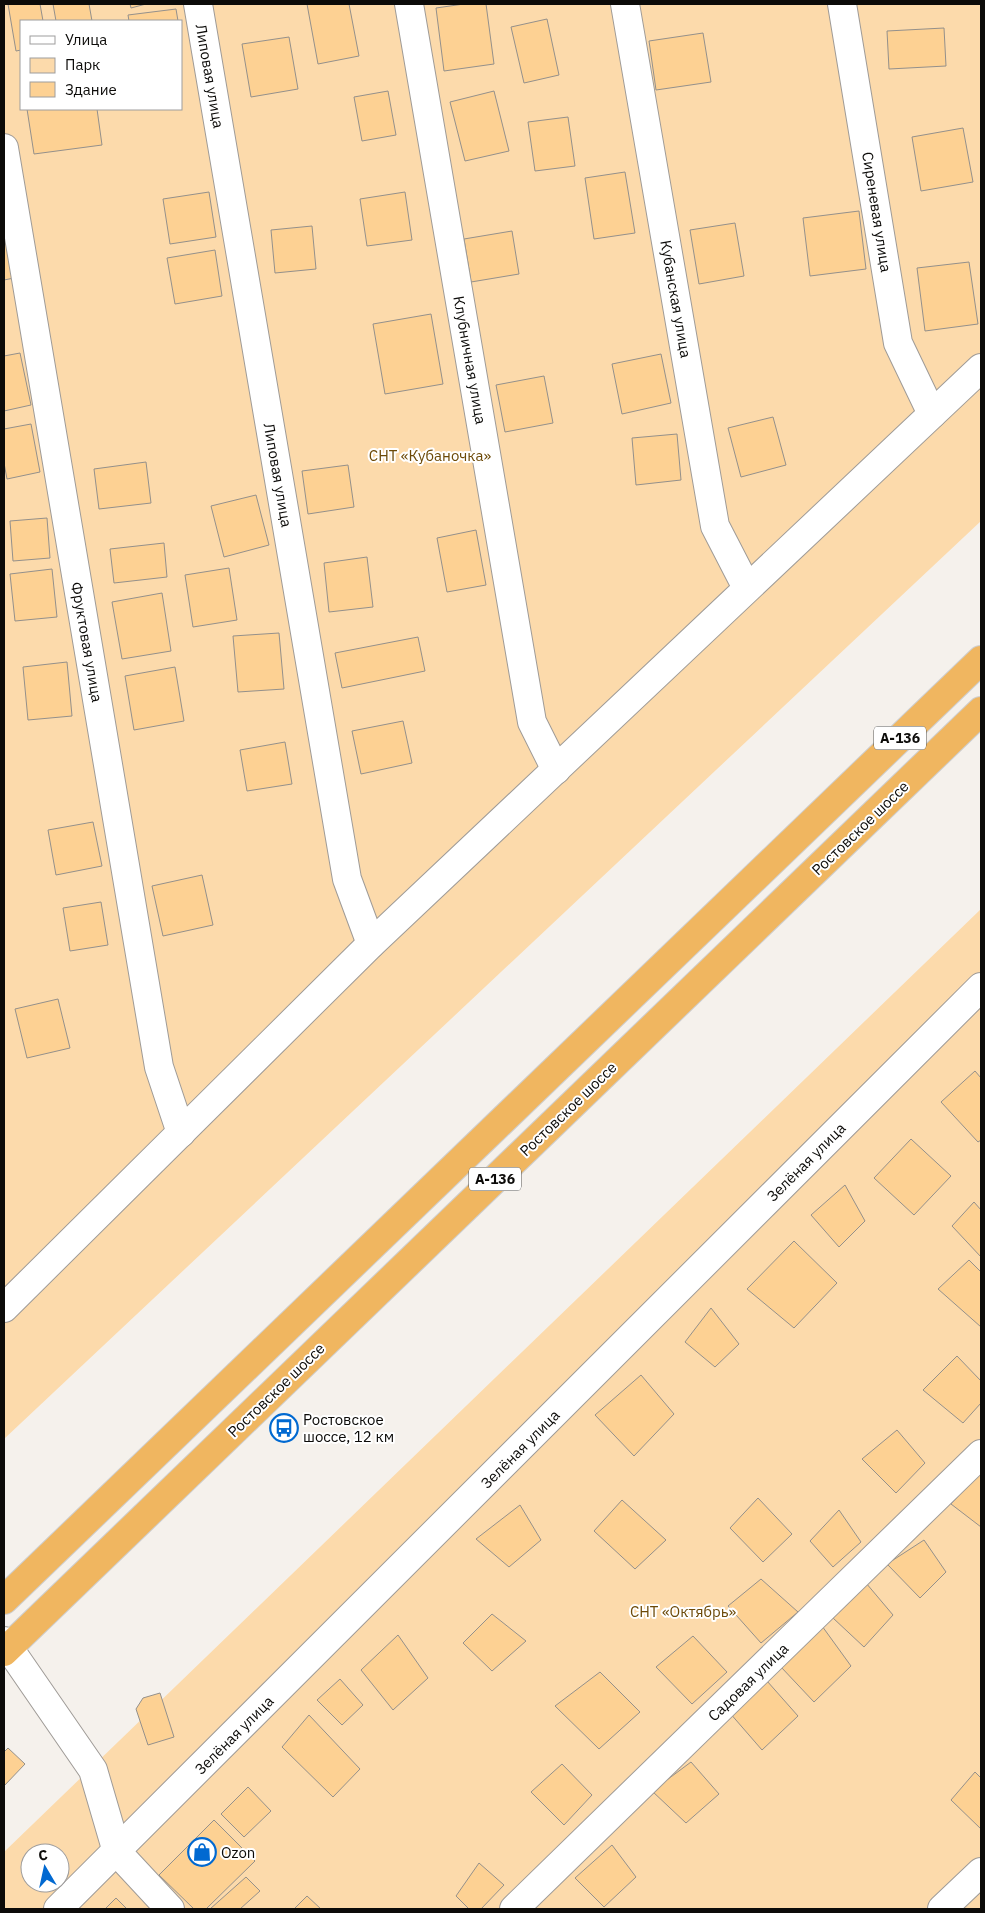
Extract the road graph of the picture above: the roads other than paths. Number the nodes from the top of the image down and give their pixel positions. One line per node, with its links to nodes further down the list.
1 (198, 4): 12 (street, Липовая улица)
2 (409, 4): 11 (street, Клубничная улица)
3 (625, 4): 8 (street, Кубанская улица)
4 (842, 4): 7 (street, Сиреневая улица)
5 (4, 148): 14 (street, Фруктовая улица)
6 (981, 368): 7 (street)
7 (932, 414): 8 (street)
8 (748, 588): 11 (street)
9 (981, 660): 17 (highway, А-136)
10 (981, 712): 18 (highway, Ростовское шоссе / А-136)
11 (556, 770): 12 (street)
12 (371, 944): 14 (street)
13 (981, 987): 19 (street, Зелёная улица)
14 (181, 1133): 15 (street)
15 (4, 1308)
16 (981, 1454): 23 (street, Садовая улица)
17 (4, 1600)
18 (6, 1647): 19 (street)
19 (117, 1852): 21 (street, Зелёная улица); 22 (street)
20 (981, 1872): 24 (street)
21 (58, 1909)
22 (170, 1909)
23 (514, 1909)
24 (942, 1909)

